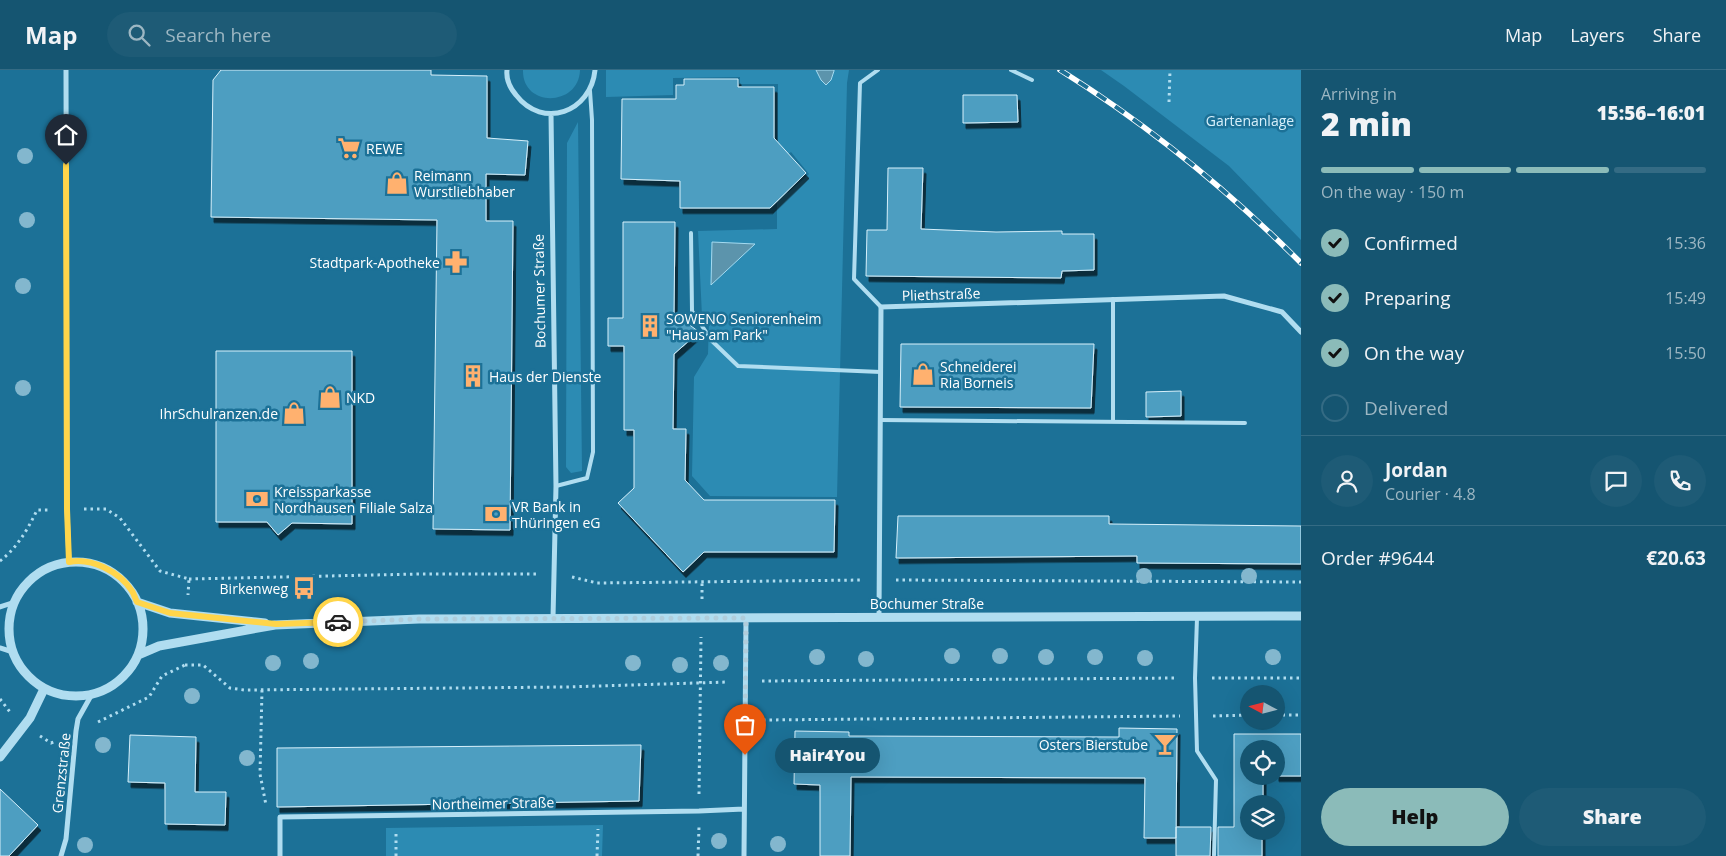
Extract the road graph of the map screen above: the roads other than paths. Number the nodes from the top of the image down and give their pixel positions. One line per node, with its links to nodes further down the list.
1 (66, 70): 18 (street)
2 (507, 70): 8 (street)
3 (595, 70): 7 (street)
4 (878, 70): 11 (lane)
5 (1011, 70): 6 (lane)
6 (1032, 80)
7 (590, 91): 8 (street); 17 (lane)
8 (551, 114): 17 (street, Bochumer Straße)
9 (691, 233): 13 (lane)
10 (1114, 299): 11 (street, Pliethstraße); 12 (street, Pliethstraße); 15 (lane)
11 (882, 307): 13 (street)
12 (1301, 332)
13 (881, 372): 14 (street)
14 (880, 420): 15 (lane); 24 (street)
15 (1113, 422): 16 (lane)
16 (1246, 423)
17 (556, 486): 25 (street, Bochumer Straße)
18 (69, 562): 19 (street); 20 (street)
19 (15, 602): 21 (street); 29 (street)
20 (137, 602): 27 (street, Bochumer Straße); 30 (street)
21 (0, 607)
22 (1197, 616): 23 (street, Bochumer Straße); 24 (street, Bochumer Straße); 35 (lane)
23 (1301, 616)
24 (879, 617): 26 (street, Bochumer Straße)
25 (553, 618): 26 (street, Bochumer Straße); 27 (street, Bochumer Straße)
26 (746, 618): 34 (street)
27 (276, 624): 30 (street, Bochumer Straße)
28 (0, 648): 29 (street)
29 (13, 652): 31 (street)
30 (138, 655): 32 (street)
31 (44, 689): 32 (street); 33 (street)
32 (92, 694): 36 (street, Grenzstraße)
33 (0, 757)
34 (744, 809): 37 (street, Northeimer Straße); 38 (street)
35 (1214, 855)
36 (61, 856)
37 (280, 856)
38 (744, 856)

